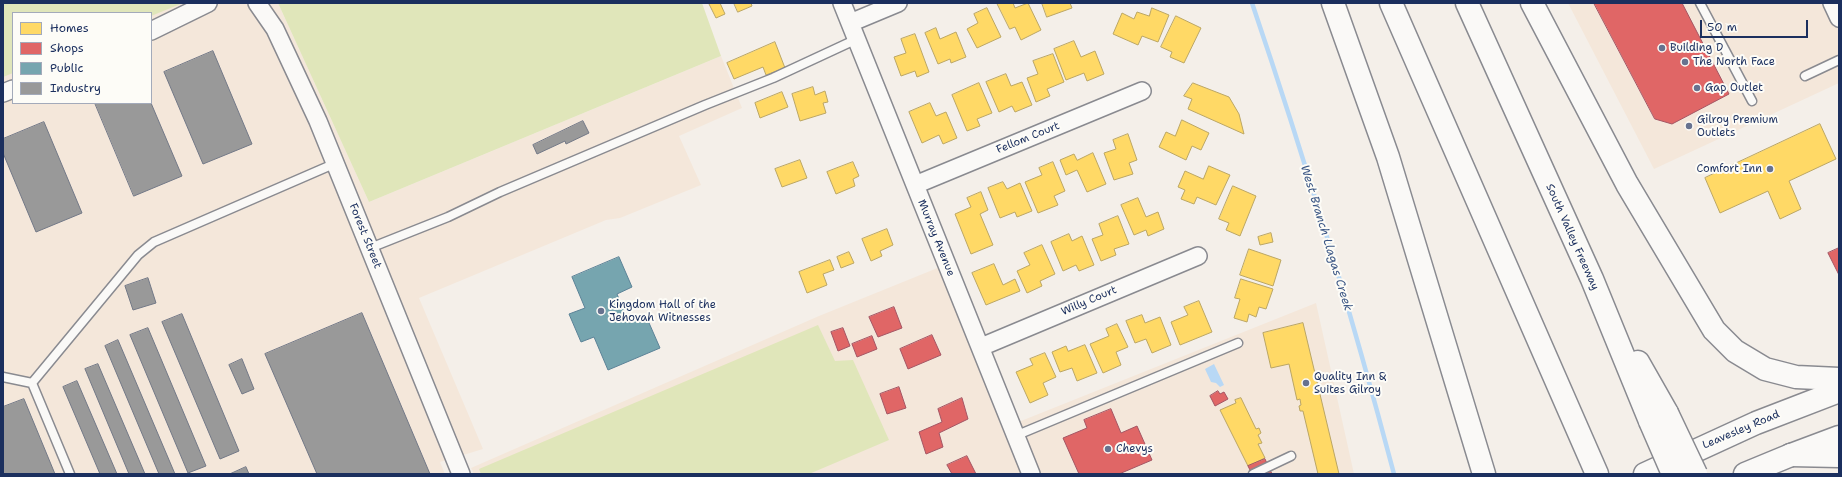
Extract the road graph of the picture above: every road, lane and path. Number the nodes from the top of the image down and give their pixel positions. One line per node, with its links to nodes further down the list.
1 (208, 3): 13 (street)
2 (257, 3): 19 (street, Forest Street)
3 (842, 3): 12 (street, Murray Avenue)
4 (898, 3): 12 (street)
5 (1333, 3): 39 (main road)
6 (1391, 3): 40 (main road)
7 (1467, 3): 29 (main road, South Valley Freeway)
8 (1532, 3): 26 (main road)
9 (1700, 3): 18 (lane)
10 (1832, 3): 11 (street)
11 (1839, 18)
12 (850, 22): 14 (street, Murray Avenue)
13 (152, 31)
14 (857, 39): 20 (street, Murray Avenue); 21 (lane)
15 (1839, 60): 16 (lane)
16 (1805, 76)
17 (1142, 91): 20 (street, Fellom Court)
18 (1752, 101)
19 (336, 162): 21 (street, Forest Street); 27 (lane)
20 (915, 185): 24 (street, Murray Avenue)
21 (370, 248): 36 (street, Forest Street)
22 (1198, 256): 24 (street, Willy Court)
23 (1238, 344): 30 (lane)
24 (981, 347): 30 (street, Murray Avenue)
25 (3, 377): 27 (lane)
26 (1839, 379)
27 (32, 382): 35 (lane)
28 (1839, 391): 41 (main road, Leavesley Road)
29 (1658, 417): 42 (main road, South Valley Freeway, bridge); 43 (main road, bridge)
30 (1015, 436): 37 (street, Murray Avenue)
31 (1839, 437): 32 (main road)
32 (1791, 455): 34 (main road); 44 (main road)
33 (1291, 456): 38 (lane)
34 (1839, 456)
35 (70, 474)
36 (461, 474)
37 (1031, 474)
38 (1253, 474)
39 (1484, 474)
40 (1596, 474)
41 (1645, 474)
42 (1673, 474)
43 (1696, 474)
44 (1745, 474)

